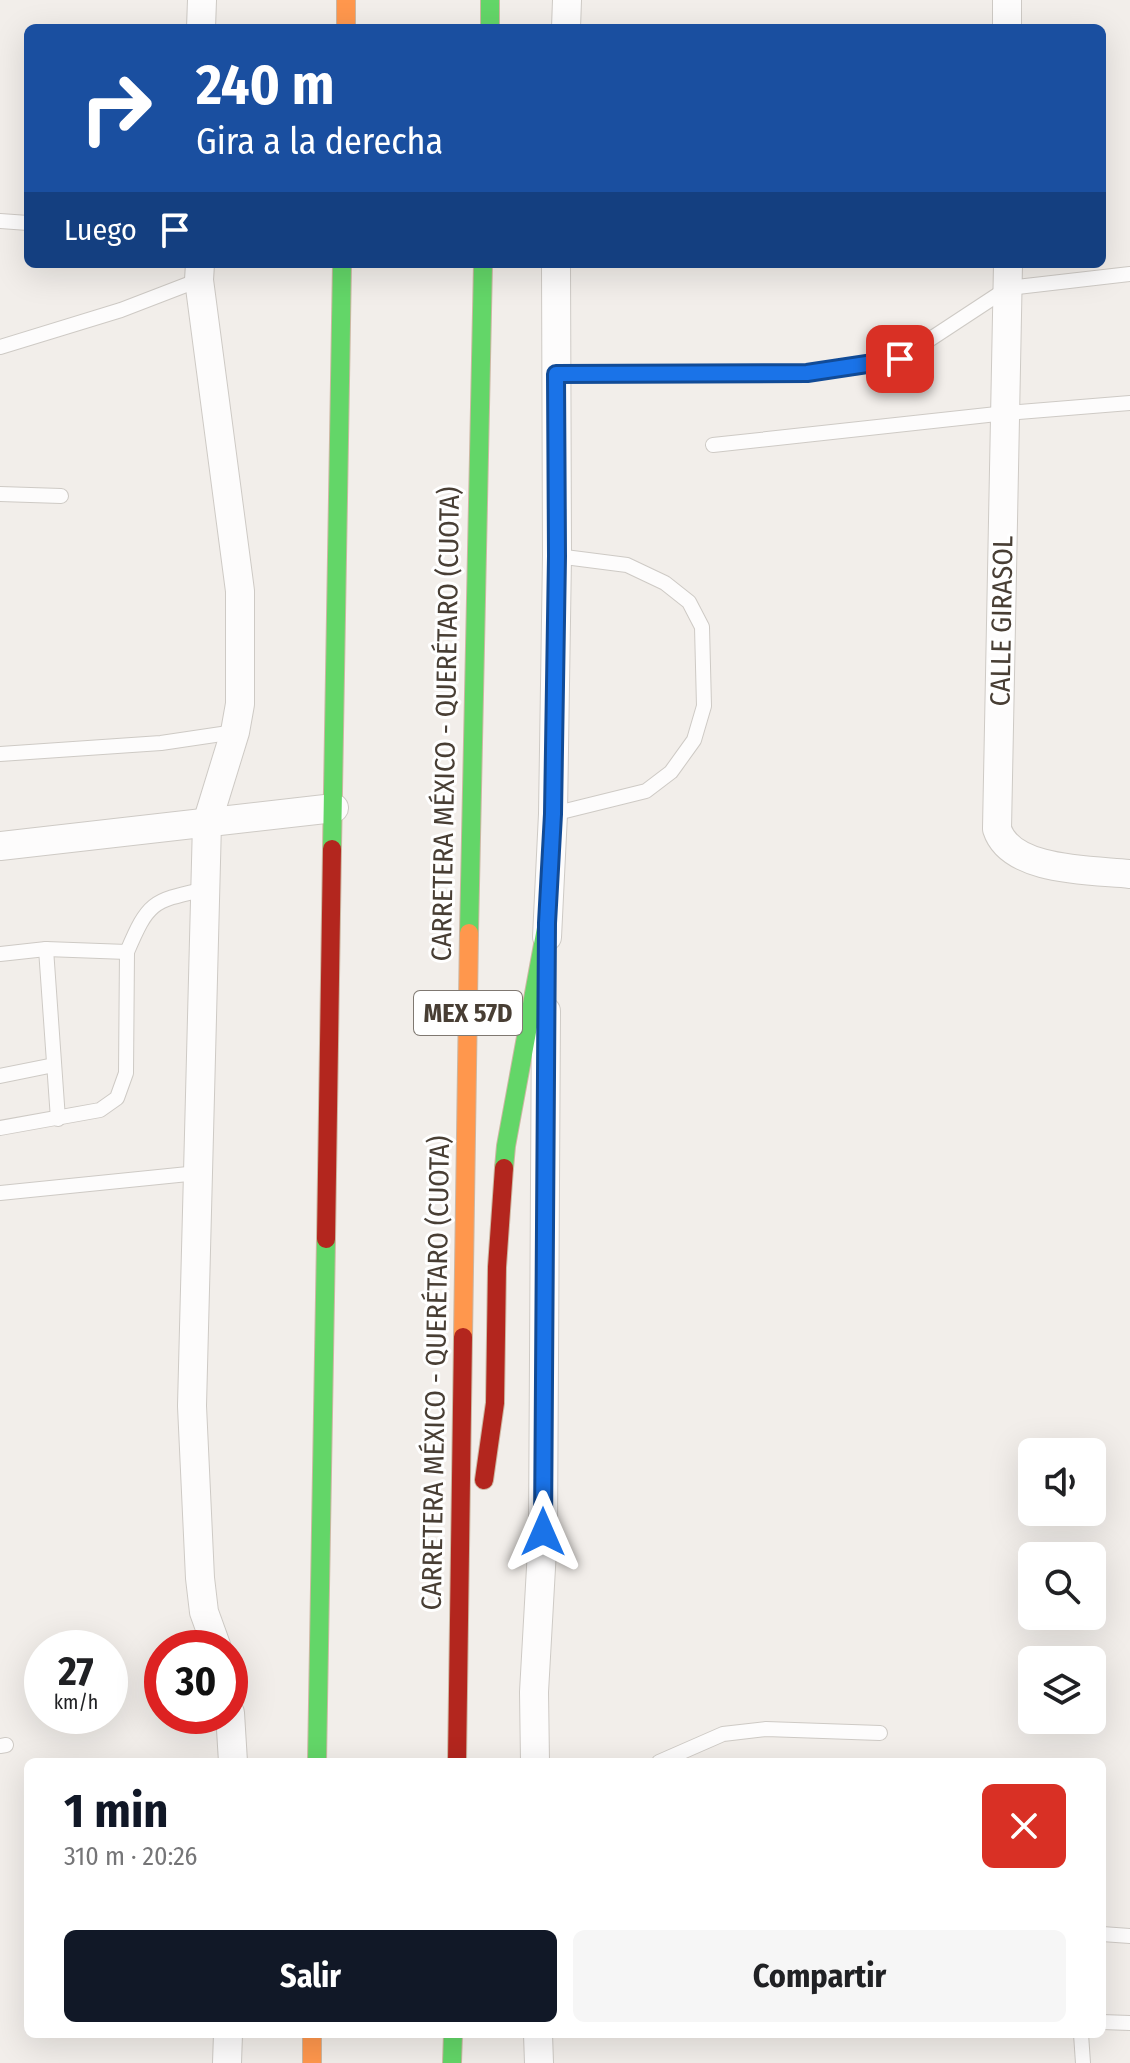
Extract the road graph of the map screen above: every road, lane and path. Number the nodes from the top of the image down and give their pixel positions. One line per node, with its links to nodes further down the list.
1 (202, 0): 6 (street)
2 (346, 0): 7 (highway)
3 (490, 0): 8 (highway)
4 (567, 0): 9 (street)
5 (1007, 0): 10 (street)
6 (201, 24)
7 (346, 24)
8 (490, 24)
9 (566, 24)
10 (1007, 24)
11 (0, 221): 12 (lane)
12 (24, 223)
13 (342, 268): 29 (highway)
14 (483, 268): 46 (highway, CARRETERA MÉXICO - QUERÉTARO (CUOTA) / MEX 57D)
15 (556, 268): 20 (street)
16 (200, 272): 19 (lane); 27 (street)
17 (1130, 274): 18 (lane)
18 (1008, 276): 20 (lane); 22 (street, CALLE GIRASOL)
19 (0, 347)
20 (556, 374): 26 (street)
21 (1130, 403): 22 (lane)
22 (1006, 413): 23 (lane); 33 (street, CALLE GIRASOL)
23 (713, 445)
24 (0, 494): 25 (lane)
25 (61, 496)
26 (557, 556): 30 (street); 30 (lane)
27 (235, 732): 28 (lane); 31 (street)
28 (0, 754)
29 (334, 808): 31 (street); 50 (highway)
30 (553, 814): 35 (street)
31 (207, 823): 32 (street); 34 (street)
32 (0, 846)
33 (1130, 874)
34 (206, 889): 37 (lane); 43 (street)
35 (547, 923): 46 (highway); 52 (street)
36 (46, 949): 37 (lane); 38 (lane); 39 (lane)
37 (127, 952): 41 (lane)
38 (0, 954)
39 (54, 1065): 40 (lane); 41 (lane)
40 (0, 1076)
41 (58, 1119): 42 (lane)
42 (0, 1128)
43 (198, 1173): 44 (lane); 45 (street)
44 (0, 1193)
45 (210, 1630)
46 (459, 1652): 51 (highway, CARRETERA MÉXICO - QUERÉTARO (CUOTA) / MEX 57D)
47 (880, 1733): 53 (lane)
48 (231, 1734): 49 (street)
49 (233, 1758)
50 (317, 1758)
51 (457, 1758)
52 (535, 1758)
53 (668, 1758)
54 (1106, 1934): 55 (lane)
55 (1130, 1936)
56 (1106, 2022): 57 (lane)
57 (1130, 2023)
58 (228, 2038): 63 (street)
59 (312, 2038): 64 (highway)
60 (453, 2038): 65 (highway)
61 (538, 2038): 66 (street)
62 (1081, 2038): 67 (lane)
63 (227, 2063)
64 (312, 2063)
65 (452, 2063)
66 (539, 2063)
67 (1083, 2063)

